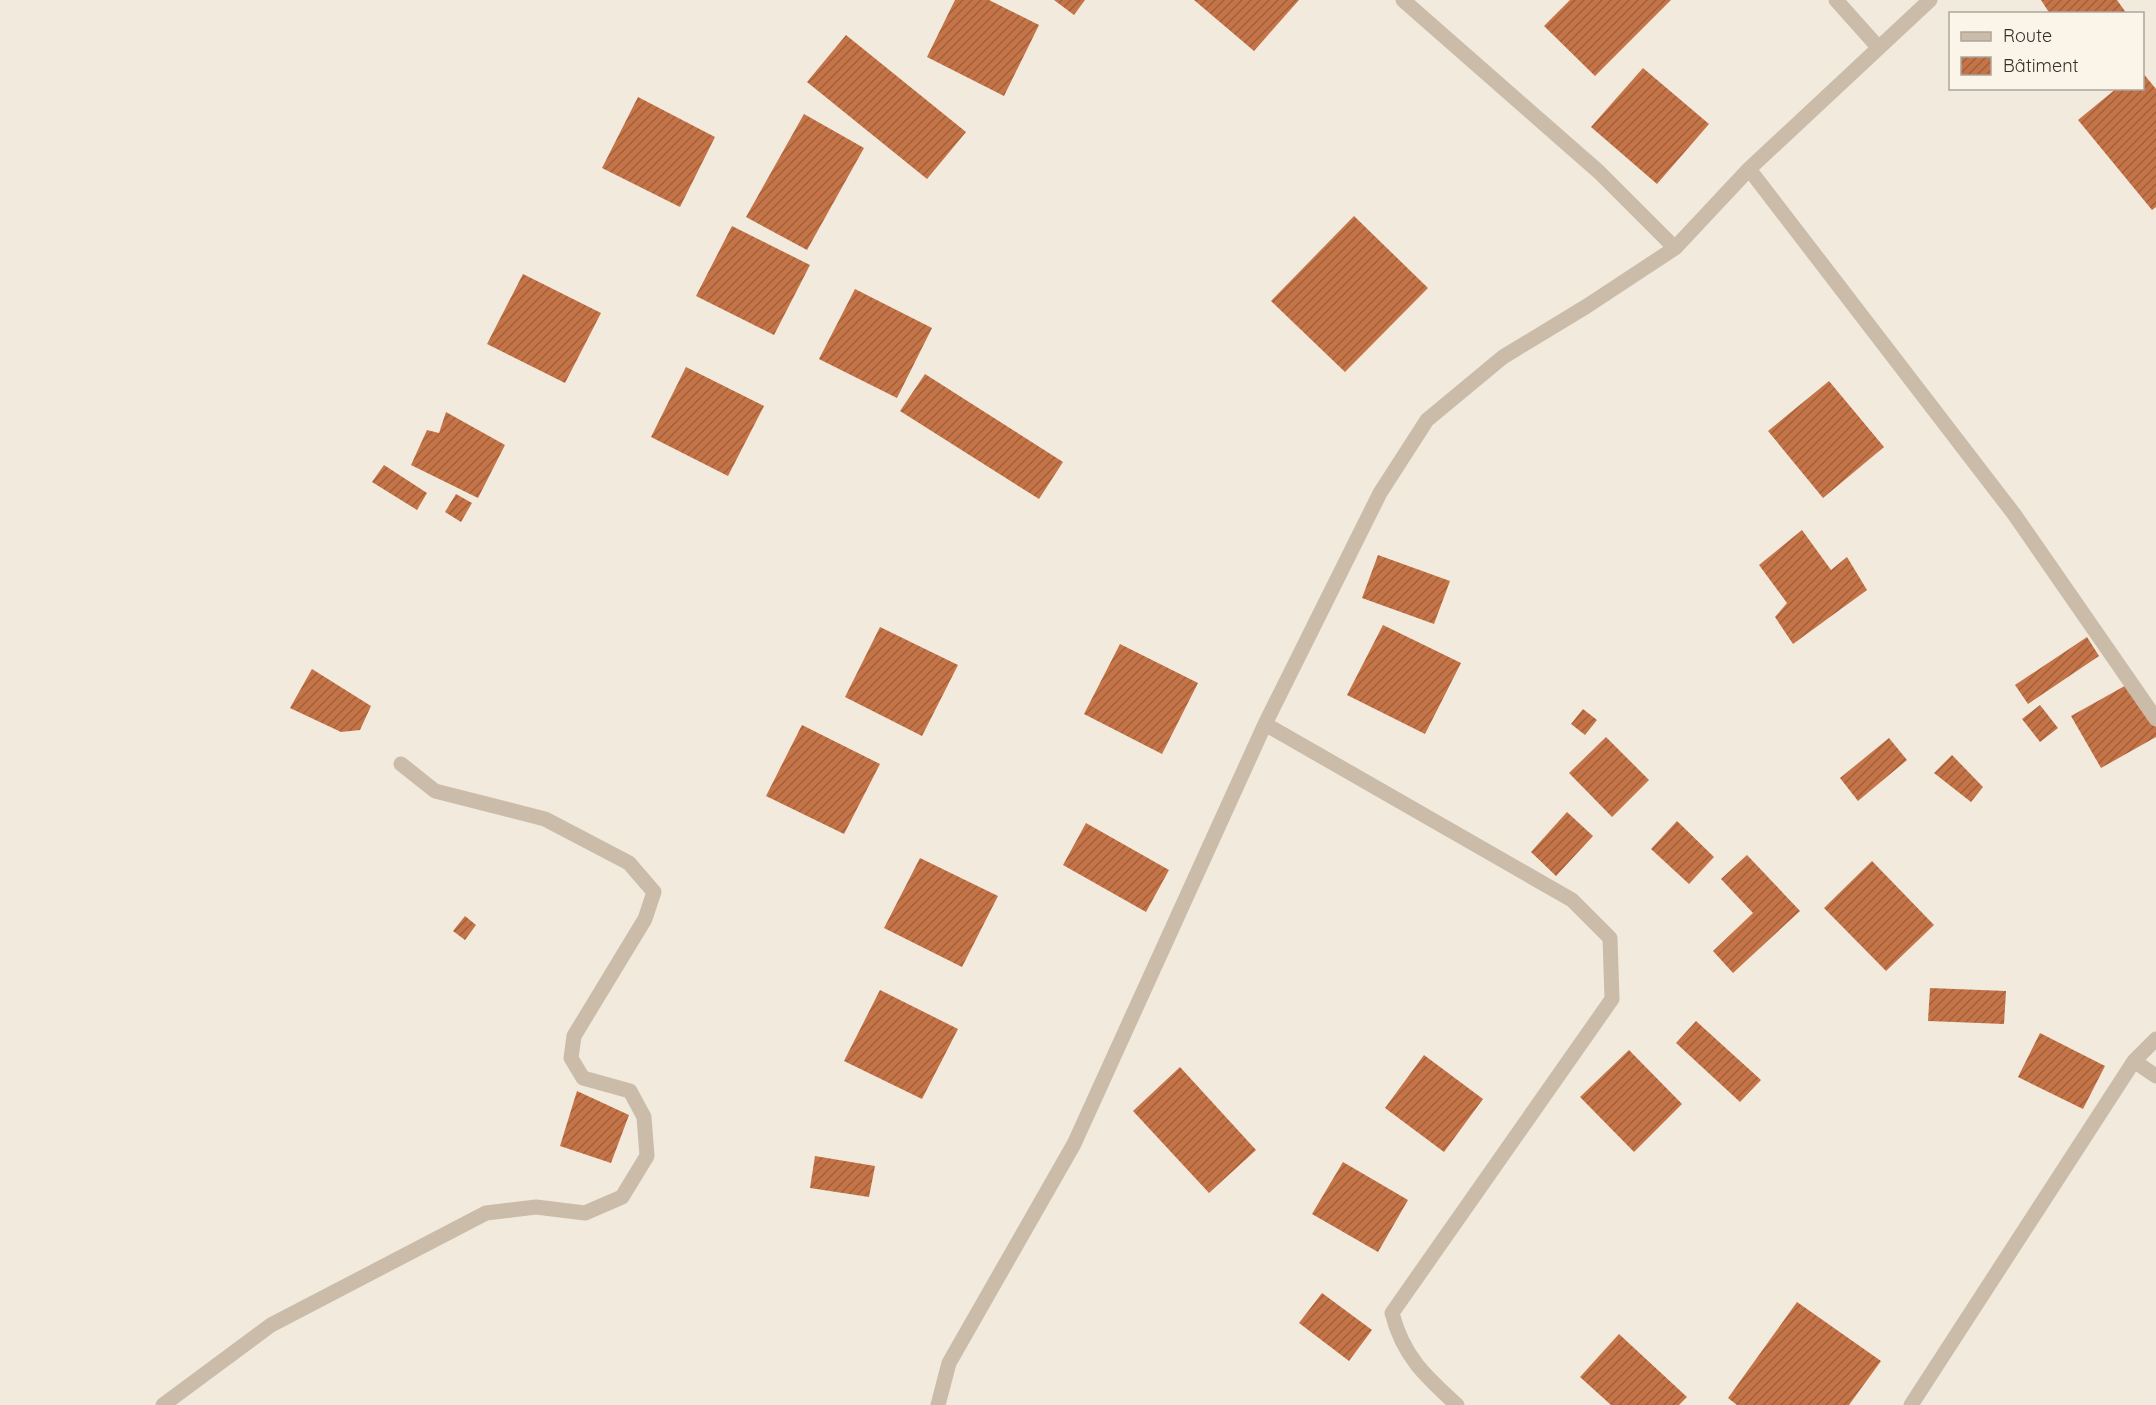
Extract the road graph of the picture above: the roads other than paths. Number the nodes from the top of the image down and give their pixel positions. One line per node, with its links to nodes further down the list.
1 (1403, 0): 6 (street)
2 (1836, 0): 4 (street)
3 (1930, 0): 4 (street)
4 (1878, 47): 5 (street)
5 (1749, 169): 6 (street); 7 (street)
6 (1675, 248): 8 (street)
7 (2156, 719)
8 (1265, 724): 14 (street); 15 (street)
9 (401, 764): 13 (street)
10 (2156, 1038): 11 (street)
11 (2134, 1061): 12 (street); 16 (street)
12 (2156, 1077)
13 (163, 1405)
14 (938, 1405)
15 (1457, 1405)
16 (1911, 1405)

